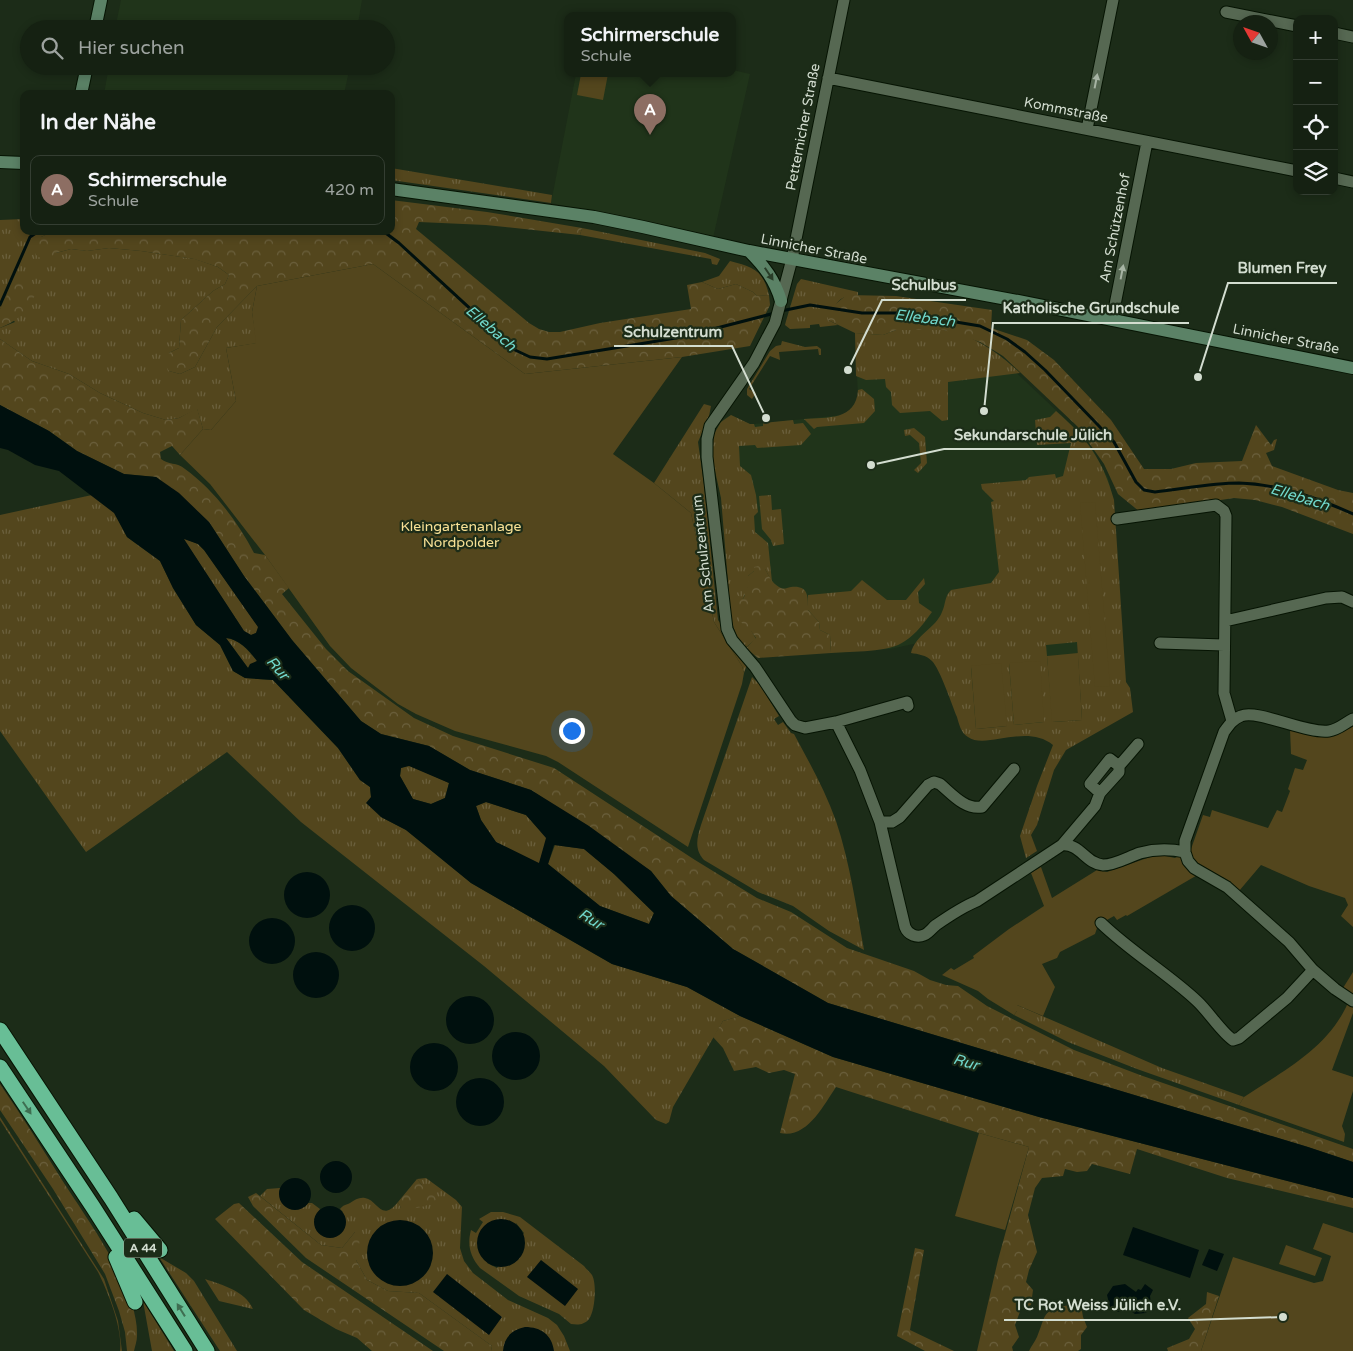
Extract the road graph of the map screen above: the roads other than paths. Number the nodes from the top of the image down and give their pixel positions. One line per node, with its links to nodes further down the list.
1 (101, 0): 5 (main road)
2 (844, 0): 10 (street, Petternicher Straße)
3 (1113, 0): 12 (street, one-way to 3)
4 (1226, 12): 6 (street)
5 (97, 20)
6 (1293, 25)
7 (1338, 34): 8 (street)
8 (1353, 37)
9 (85, 75): 11 (main road)
10 (828, 78): 12 (street, Kommstraße); 21 (street, Petternicher Straße)
11 (82, 90)
12 (1087, 129): 13 (street, Kommstraße)
13 (1147, 142): 16 (street, Kommstraße); 23 (street, Am Schützenhof, one-way to 13)
14 (0, 162): 15 (main road)
15 (20, 163)
16 (1293, 170)
17 (1338, 179): 18 (street)
18 (1353, 182)
19 (395, 190): 20 (main road, Linnicher Straße)
20 (748, 251): 21 (main road, Linnicher Straße); 22 (main road, one-way to 22)
21 (792, 259): 22 (street, Am Schulzentrum); 23 (main road, Linnicher Straße)
22 (780, 303): 33 (street, Am Schulzentrum)
23 (1112, 320): 24 (main road, Linnicher Straße)
24 (1353, 368)
25 (1117, 519): 27 (street)
26 (1353, 602): 27 (street)
27 (1225, 621): 29 (street)
28 (1160, 643): 29 (street)
29 (1224, 645): 32 (street)
30 (908, 706): 33 (street, Am Schulzentrum)
31 (1353, 719): 32 (street)
32 (1232, 721): 38 (street)
33 (836, 722): 36 (street)
34 (1138, 744): 37 (street)
35 (1014, 769): 36 (street)
36 (880, 822): 37 (street)
37 (1062, 846): 38 (street)
38 (1185, 852): 40 (street)
39 (1101, 923): 40 (street)
40 (1313, 970): 41 (street)
41 (1353, 1001)
42 (0, 1030): 44 (highway, A 44)
43 (0, 1068): 45 (highway, A 44, one-way to 45)
44 (77, 1146): 46 (highway); 49 (highway, A 44, one-way to 44)
45 (93, 1207): 47 (highway); 48 (highway, A 44)
46 (160, 1250)
47 (135, 1302)
48 (185, 1351)
49 (207, 1351)

